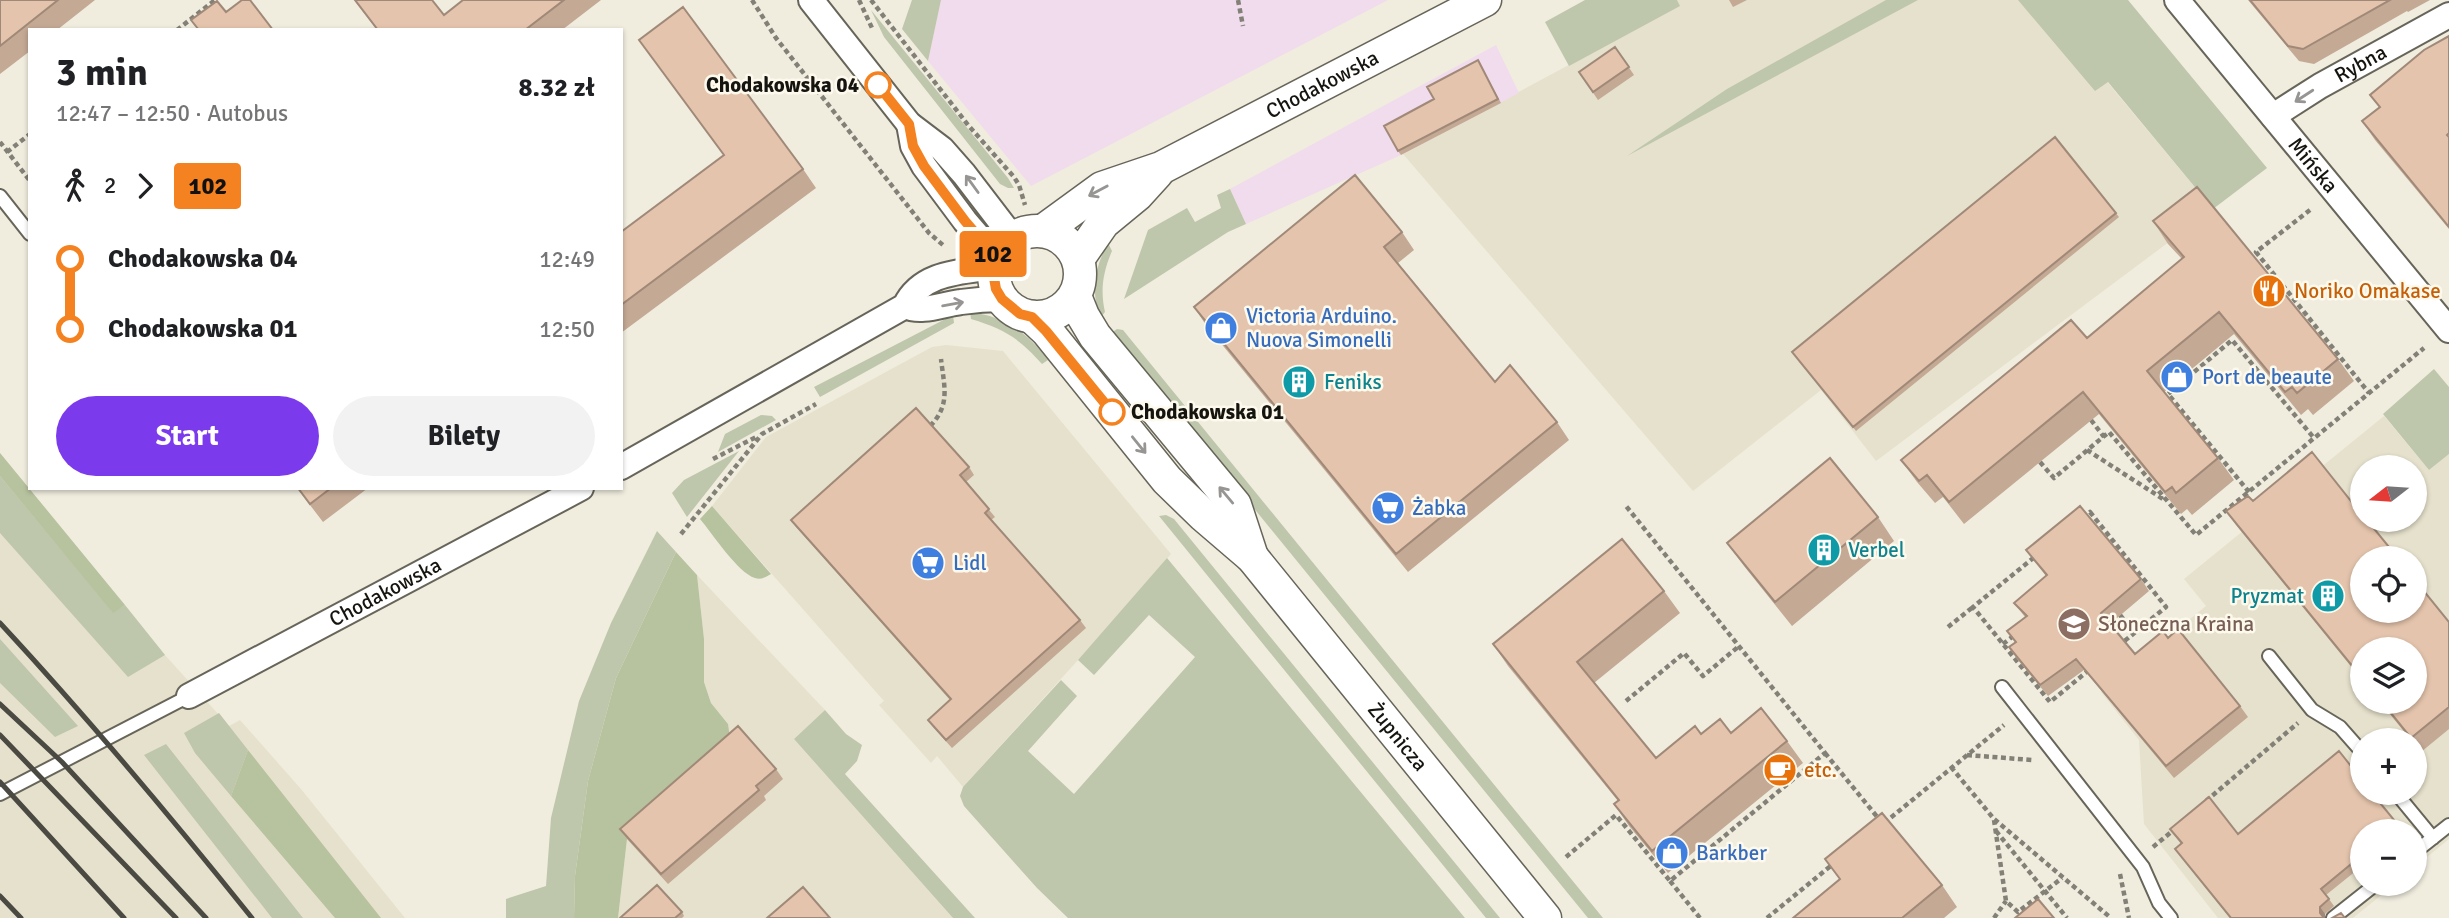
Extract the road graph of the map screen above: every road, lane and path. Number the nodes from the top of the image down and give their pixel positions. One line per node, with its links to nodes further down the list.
1 (215, 0): 10 (path)
2 (752, 0): 20 (path)
3 (811, 0): 21 (street)
4 (871, 0): 21 (path)
5 (1238, 0): 9 (path)
6 (1485, 0): 15 (street, Chodakowska)
7 (2177, 0): 11 (street, Mińska)
8 (2449, 15): 11 (street, Rybna, one-way to 11)
9 (1242, 26)
10 (180, 28)
11 (2273, 116): 27 (street, Mińska)
12 (28, 136): 14 (path)
13 (0, 142): 14 (path)
14 (7, 152): 16 (path)
15 (1161, 168): 21 (street, Chodakowska, one-way to 21); 22 (street, Chodakowska)
16 (28, 178)
17 (0, 196): 19 (lane)
18 (2310, 210): 30 (path)
19 (28, 231)
20 (943, 245)
21 (1016, 245): 22 (street); 24 (street); 25 (street, Chodakowska)
22 (1078, 259): 23 (street)
23 (1075, 296): 26 (street); 48 (street, Żupnicza, one-way to 23)
24 (1002, 299): 25 (street, Chodakowska, one-way to 24); 26 (street)
25 (905, 306): 40 (street, Chodakowska)
26 (1032, 317): 48 (street, Żupnicza, one-way to 48)
27 (2449, 330)
28 (2424, 348): 30 (path)
29 (941, 359): 33 (path)
30 (2369, 393): 36 (path)
31 (816, 404): 34 (path)
32 (2091, 420): 35 (path)
33 (930, 426)
34 (762, 434): 38 (path); 45 (path)
35 (2104, 436): 37 (path); 43 (path)
36 (2314, 438): 42 (path); 42 (path)
37 (2087, 450): 39 (path); 43 (path)
38 (713, 459)
39 (2040, 462)
40 (623, 466)
41 (577, 490): 60 (street, Chodakowska)
42 (2249, 492): 43 (path)
43 (2168, 500)
44 (1626, 506): 55 (path)
45 (681, 534)
46 (2113, 541): 47 (path); 49 (path); 53 (path)
47 (2105, 548)
48 (1252, 557): 86 (street, Żupnicza)
49 (1973, 607): 51 (path); 54 (path)
50 (2120, 615): 53 (path)
51 (1948, 627)
52 (2021, 630): 54 (path)
53 (2135, 633): 58 (path)
54 (2003, 644): 58 (path)
55 (1738, 647): 61 (path); 65 (path)
56 (2098, 653): 58 (path)
57 (2269, 656): 62 (lane)
58 (2102, 659)
59 (2002, 687): 63 (lane)
60 (189, 695): 69 (lane)
61 (1626, 701)
62 (2312, 710): 64 (lane); 70 (path)
63 (2021, 711): 66 (path); 67 (lane)
64 (2350, 738)
65 (1825, 753): 68 (path); 81 (path)
66 (1966, 755): 67 (path); 68 (path)
67 (2062, 762): 82 (lane)
68 (1951, 767): 72 (path)
69 (0, 794)
70 (2203, 804)
71 (2406, 805): 76 (lane)
72 (1994, 819): 75 (path); 80 (path)
73 (2183, 822): 82 (path)
74 (2449, 825): 76 (lane)
75 (1996, 830): 83 (path); 85 (path)
76 (2433, 838): 77 (lane)
77 (2427, 843)
78 (1566, 857): 81 (path)
79 (1841, 858): 88 (path)
80 (2062, 878): 83 (path); 91 (path)
81 (1670, 881): 87 (path)
82 (2152, 887): 92 (lane)
83 (2045, 891): 85 (path); 90 (path)
84 (2360, 896): 93 (lane)
85 (2006, 901): 89 (path)
86 (1545, 918)
87 (1700, 918)
88 (1767, 918)
89 (1994, 918)
90 (2067, 918)
91 (2111, 918)
92 (2171, 918)
93 (2333, 918)

